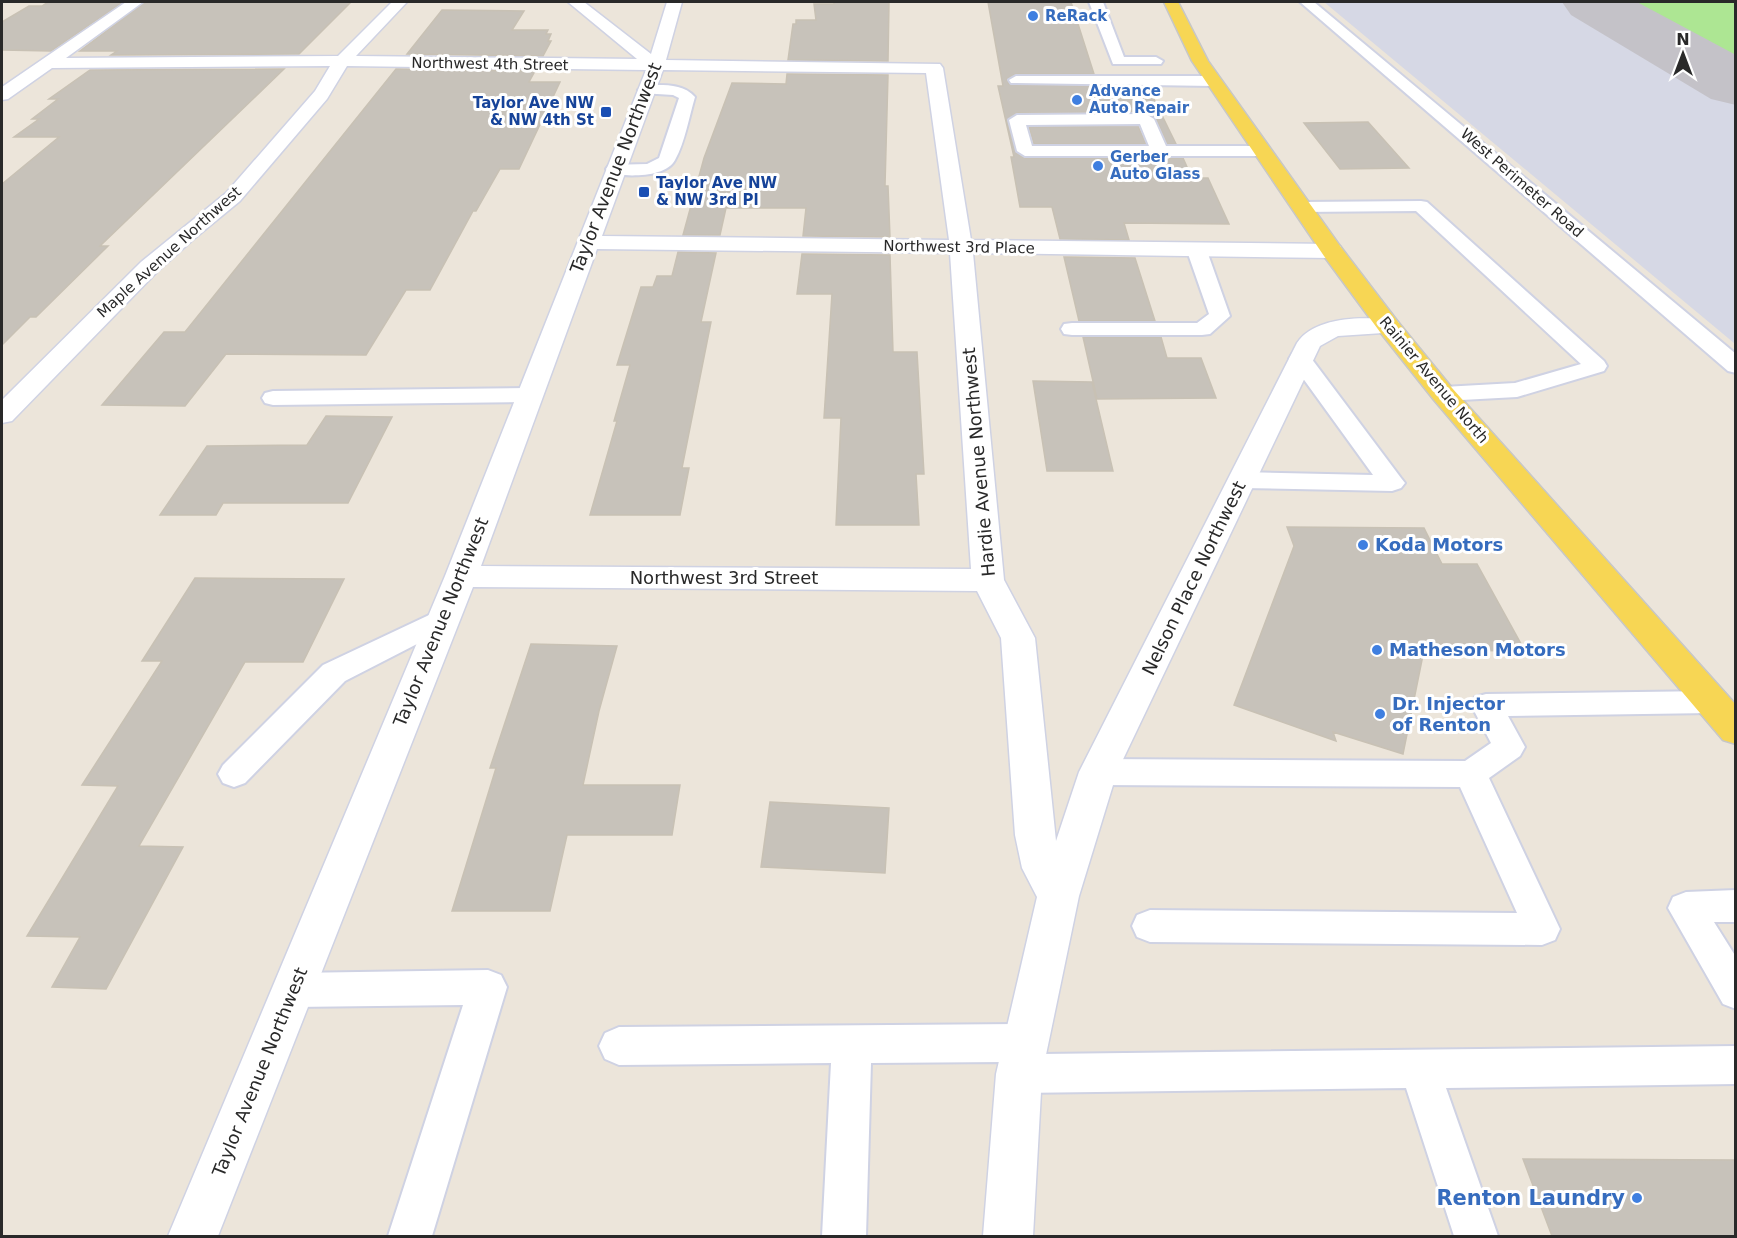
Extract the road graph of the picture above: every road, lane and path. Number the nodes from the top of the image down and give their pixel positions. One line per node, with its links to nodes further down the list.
1 (135, 2): 10 (street)
2 (400, 2): 9 (street, Maple Avenue Northwest)
3 (575, 2): 11 (street)
4 (675, 2): 11 (street, Taylor Avenue Northwest)
5 (1096, 2): 8 (lane)
6 (1171, 2): 8 (main road, Rainier Avenue North)
7 (1307, 2): 28 (lane, West Perimeter Road)
8 (1188, 61): 14 (main road, Rainier Avenue North)
9 (342, 62): 10 (street, Northwest 4th Street); 11 (street, Northwest 4th Street); 32 (street, Maple Avenue Northwest)
10 (46, 63): 16 (street)
11 (656, 66): 12 (street, Northwest 4th Street); 15 (street, Taylor Avenue Northwest)
12 (934, 68): 22 (street, Hardie Avenue Northwest)
13 (1016, 80): 14 (lane)
14 (1213, 81): 18 (main road, Rainier Avenue North)
15 (646, 90): 19 (street, Taylor Avenue Northwest); 19 (lane)
16 (2, 95)
17 (1160, 151): 17 (lane); 18 (lane)
18 (1262, 151): 20 (main road, Rainier Avenue North)
19 (615, 169): 21 (street, Taylor Avenue Northwest)
20 (1301, 207): 24 (main road, Rainier Avenue North); 29 (lane)
21 (586, 242): 22 (street, Northwest 3rd Place); 30 (street, Taylor Avenue Northwest)
22 (960, 247): 23 (street, Northwest 3rd Place); 35 (street, Hardie Avenue Northwest)
23 (1197, 250): 24 (street, Northwest 3rd Place); 26 (lane)
24 (1332, 251): 25 (main road, Rainier Avenue North)
25 (1389, 327): 27 (street, Nelson Place Northwest); 29 (main road, Rainier Avenue North)
26 (1072, 329)
27 (1300, 359): 33 (street, Nelson Place Northwest); 33 (lane)
28 (1736, 366)
29 (1443, 394): 37 (main road, Rainier Avenue North)
30 (529, 395): 31 (lane); 34 (street, Taylor Avenue Northwest)
31 (273, 398)
32 (2, 415)
33 (1242, 480): 39 (street, Nelson Place Northwest)
34 (460, 576): 35 (street, Northwest 3rd Street); 36 (street, Taylor Avenue Northwest)
35 (988, 580): 42 (street, Hardie Avenue Northwest)
36 (444, 618): 40 (lane); 45 (street, Taylor Avenue Northwest)
37 (1712, 702): 38 (main road, Rainier Avenue North); 41 (lane)
38 (1736, 729)
39 (1098, 772): 41 (lane); 42 (street, Nelson Place Northwest)
40 (234, 774)
41 (1471, 774): 44 (lane)
42 (1058, 896): 49 (street)
43 (1736, 906): 46 (lane)
44 (1150, 926)
45 (293, 990): 52 (street, Taylor Avenue Northwest); 53 (lane)
46 (1736, 992)
47 (852, 1045): 48 (lane); 49 (lane); 54 (lane)
48 (619, 1046)
49 (1022, 1059): 51 (lane); 55 (street)
50 (1736, 1065): 51 (lane)
51 (1419, 1070): 56 (lane)
52 (194, 1236)
53 (410, 1236)
54 (844, 1236)
55 (1008, 1236)
56 (1476, 1236)

